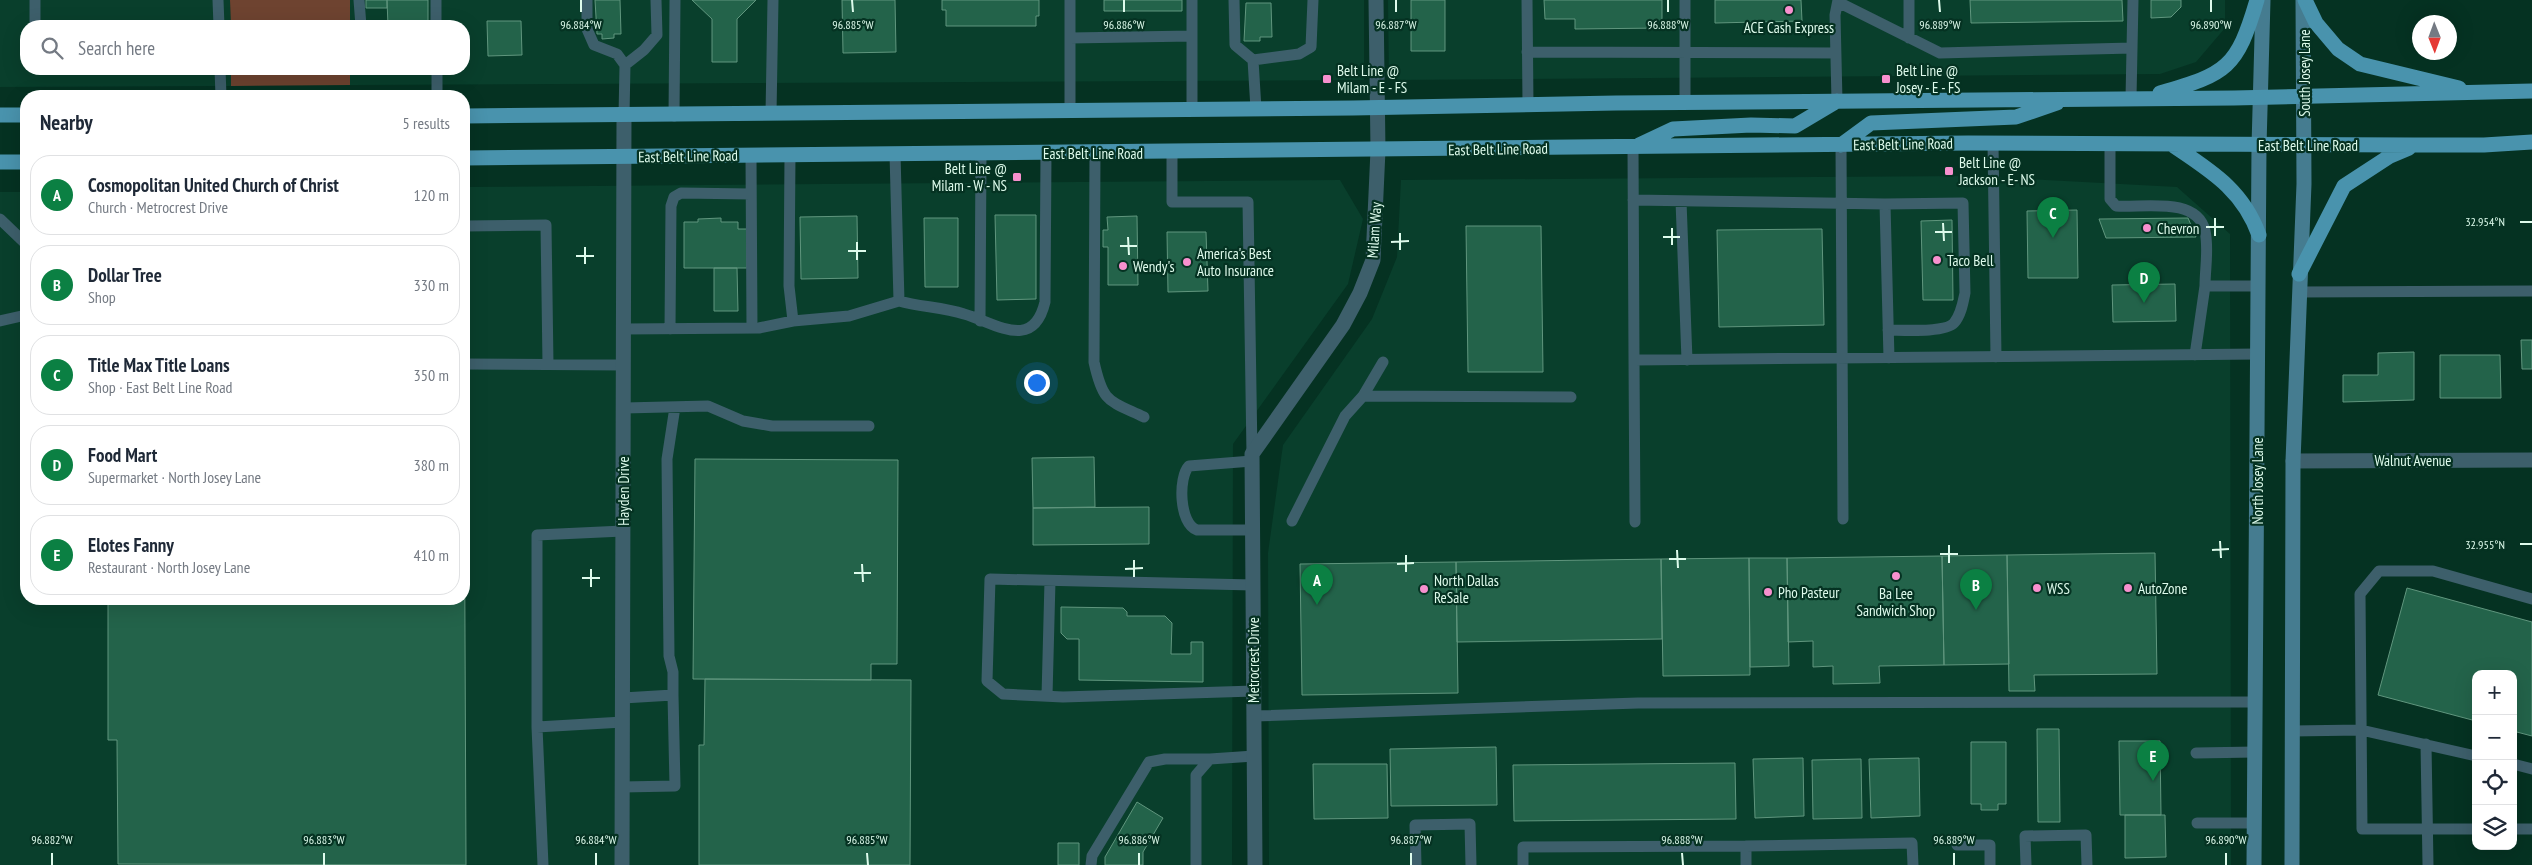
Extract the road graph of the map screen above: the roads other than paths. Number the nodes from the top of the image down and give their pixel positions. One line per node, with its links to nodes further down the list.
1 (35, 0): 22 (lane)
2 (218, 0): 23 (lane)
3 (359, 0): 24 (lane)
4 (436, 0): 25 (lane)
5 (587, 0): 34 (lane)
6 (656, 0): 34 (lane)
7 (675, 0): 58 (lane)
8 (773, 0): 53 (lane)
9 (1070, 0): 27 (lane)
10 (1192, 0): 26 (lane)
11 (1234, 0): 33 (lane)
12 (1313, 0): 33 (lane)
13 (1376, 0): 49 (street, Milam Way)
14 (1527, 0): 30 (lane)
15 (1685, 0): 31 (lane)
16 (1909, 0): 28 (lane)
17 (2133, 0): 29 (lane)
18 (2257, 0): 44 (main road)
19 (2263, 0): 42 (main road)
20 (2304, 0): 39 (main road); 41 (main road, South Josey Lane)
21 (1838, 1): 28 (lane); 32 (lane)
22 (35, 20)
23 (219, 20)
24 (361, 20)
25 (436, 20)
26 (1192, 36): 27 (lane); 51 (lane)
27 (1070, 38): 52 (lane)
28 (1909, 38): 29 (lane)
29 (2132, 48): 43 (lane)
30 (1527, 52): 31 (lane); 48 (lane)
31 (1685, 53): 32 (lane); 47 (lane)
32 (1836, 53): 46 (lane)
33 (1254, 60): 50 (lane)
34 (625, 64): 57 (lane)
35 (220, 75): 37 (lane)
36 (437, 75): 38 (lane)
37 (221, 90)
38 (437, 90)
39 (2478, 92): 40 (main road); 41 (main road)
40 (2532, 92)
41 (2305, 96): 42 (main road); 62 (main road, South Josey Lane)
42 (2261, 97): 44 (main road); 66 (main road, North Josey Lane)
43 (2132, 98): 44 (main road); 45 (main road)
44 (2148, 98)
45 (2071, 99): 46 (main road); 64 (main road)
46 (1837, 101): 47 (main road); 67 (main road)
47 (1685, 102): 48 (main road)
48 (1528, 104): 49 (main road)
49 (1378, 108): 50 (main road); 68 (street, Milam Way)
50 (1256, 109): 51 (main road)
51 (1192, 110): 52 (main road)
52 (1070, 111): 53 (main road)
53 (771, 114): 58 (main road)
54 (0, 115): 55 (main road)
55 (20, 115)
56 (470, 116): 57 (main road)
57 (624, 116): 58 (main road); 76 (street, Hayden Drive)
58 (674, 116)
59 (2532, 142): 63 (main road, East Belt Line Road)
60 (1993, 143): 61 (main road, East Belt Line Road); 64 (main road, East Belt Line Road); 105 (lane)
61 (2110, 145): 65 (main road, East Belt Line Road); 90 (lane)
62 (2305, 145): 63 (main road, East Belt Line Road); 66 (main road, East Belt Line Road); 89 (main road)
63 (2415, 145): 89 (main road)
64 (1841, 146): 67 (main road, East Belt Line Road); 83 (lane)
65 (2174, 146): 66 (main road, East Belt Line Road); 87 (main road)
66 (2260, 146): 87 (main road, North Josey Lane)
67 (1633, 148): 68 (main road, East Belt Line Road); 81 (lane)
68 (1378, 150): 69 (main road, East Belt Line Road); 120 (street, Milam Way)
69 (1172, 152): 71 (main road, East Belt Line Road); 120 (lane)
70 (1046, 153): 71 (main road, East Belt Line Road); 73 (main road, East Belt Line Road); 98 (lane)
71 (1095, 153): 118 (lane)
72 (895, 154): 73 (main road, East Belt Line Road); 74 (main road, East Belt Line Road); 94 (lane)
73 (981, 154): 98 (lane)
74 (790, 155): 75 (main road, East Belt Line Road); 97 (lane)
75 (751, 156): 76 (main road, East Belt Line Road); 80 (lane)
76 (624, 157): 77 (main road, East Belt Line Road); 100 (street, Hayden Drive)
77 (470, 158)
78 (0, 162): 79 (main road)
79 (20, 162)
80 (751, 194): 99 (lane); 101 (lane)
81 (1633, 200): 82 (lane); 108 (lane)
82 (1681, 201): 83 (lane); 109 (lane)
83 (1841, 202): 84 (lane); 106 (lane)
84 (1885, 204): 102 (lane); 102 (lane)
85 (0, 219): 88 (lane)
86 (470, 226): 112 (lane)
87 (2259, 234): 91 (main road, North Josey Lane)
88 (20, 238)
89 (2300, 274): 93 (main road)
90 (2205, 286): 91 (lane); 103 (lane)
91 (2258, 286): 104 (main road, North Josey Lane)
92 (2532, 291): 93 (lane)
93 (2299, 292): 122 (main road)
94 (899, 301): 97 (lane); 98 (lane)
95 (20, 316): 96 (lane)
96 (0, 321)
97 (793, 321): 99 (lane)
98 (980, 321)
99 (752, 328): 101 (lane)
100 (624, 329): 101 (lane); 113 (street, Hayden Drive)
101 (670, 329)
102 (1888, 330): 107 (lane)
103 (2195, 354): 104 (lane); 105 (lane)
104 (2258, 354): 135 (main road, North Josey Lane)
105 (1996, 357): 107 (lane)
106 (1841, 358): 107 (lane); 109 (lane); 123 (lane)
107 (1889, 358)
108 (1634, 360): 109 (lane); 125 (lane)
109 (1687, 360)
110 (1383, 362): 114 (lane)
111 (470, 364): 112 (lane)
112 (548, 364): 113 (lane)
113 (624, 364): 117 (street, Hayden Drive)
114 (1363, 396): 115 (lane); 124 (lane)
115 (1571, 397)
116 (675, 406): 117 (lane); 119 (lane); 132 (lane)
117 (624, 408): 127 (street, Hayden Drive)
118 (1144, 417)
119 (869, 426)
120 (1252, 458): 126 (street, Metrocrest Drive); 126 (lane)
121 (2532, 460): 122 (street, Walnut Avenue)
122 (2293, 461): 139 (main road)
123 (1843, 519)
124 (1292, 521)
125 (1635, 522)
126 (1252, 530): 129 (street, Metrocrest Drive)
127 (623, 531): 134 (street, Hayden Drive); 138 (lane)
128 (1050, 581): 129 (lane); 133 (lane); 133 (lane)
129 (1253, 585): 131 (street, Metrocrest Drive)
130 (2532, 599): 140 (lane)
131 (1254, 691): 133 (lane); 136 (street, Metrocrest Drive)
132 (673, 695): 134 (lane); 149 (lane)
133 (1047, 696)
134 (623, 698): 137 (street, Hayden Drive)
135 (2255, 702): 136 (lane); 142 (main road, North Josey Lane)
136 (1254, 716): 145 (street, Metrocrest Drive)
137 (623, 722): 138 (lane); 149 (street, Hayden Drive)
138 (538, 727): 158 (lane)
139 (2292, 730): 140 (lane); 172 (main road)
140 (2361, 730): 141 (lane); 152 (lane)
141 (2426, 744): 144 (lane); 152 (lane)
142 (2255, 752): 143 (lane); 151 (main road, North Josey Lane)
143 (2196, 753)
144 (2472, 755)
145 (1254, 756): 146 (lane); 162 (street, Metrocrest Drive)
146 (1210, 759): 160 (lane); 161 (lane)
147 (2517, 765): 148 (lane)
148 (2532, 768)
149 (622, 787): 159 (street, Hayden Drive)
150 (2197, 823): 151 (lane)
151 (2254, 823): 171 (main road, North Josey Lane)
152 (2426, 829): 153 (lane); 173 (lane)
153 (2472, 829)
154 (2517, 829): 155 (lane)
155 (2532, 829)
156 (1957, 845): 168 (lane)
157 (1746, 846): 165 (lane); 166 (lane); 167 (lane)
158 (543, 865)
159 (622, 865)
160 (1091, 865)
161 (1196, 865)
162 (1255, 865)
163 (1416, 865): 164 (lane)
164 (1472, 865)
165 (1523, 865)
166 (1746, 865)
167 (1913, 865)
168 (1990, 865)
169 (2026, 865): 170 (lane)
170 (2087, 865)
171 (2254, 865)
172 (2292, 865)
173 (2428, 865)

